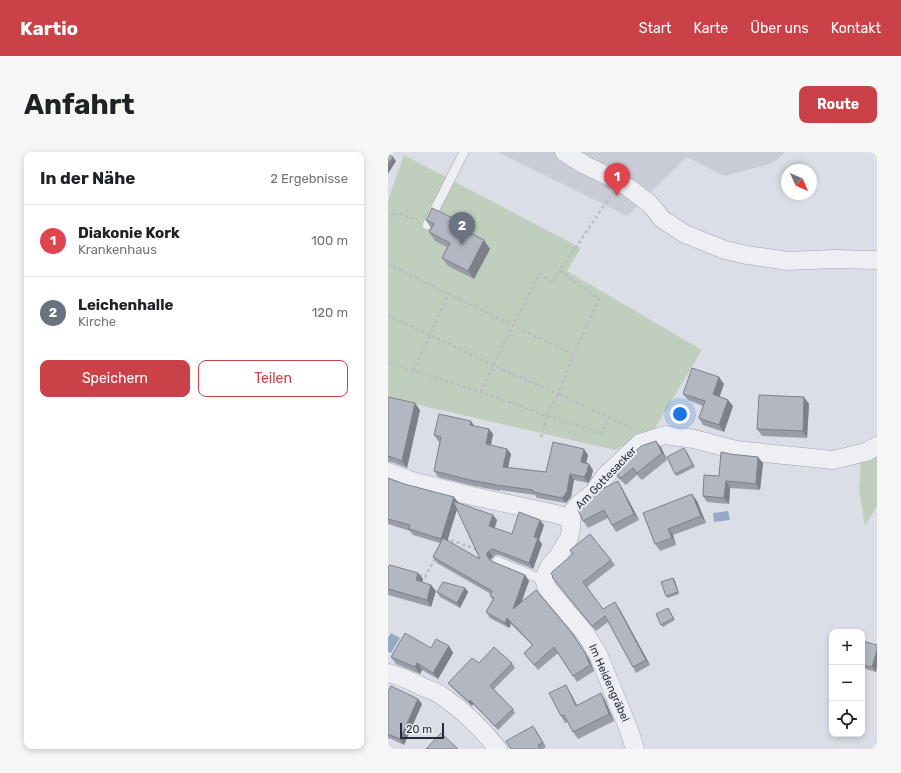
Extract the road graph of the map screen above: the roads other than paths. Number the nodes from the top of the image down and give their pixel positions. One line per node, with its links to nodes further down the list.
1 (464, 152): 3 (lane)
2 (564, 152): 4 (street)
3 (427, 225)
4 (877, 260)
5 (877, 446): 7 (street, Am Gottesacker)
6 (388, 472): 7 (street, Am Gottesacker)
7 (571, 519): 9 (street)
8 (497, 561): 9 (lane)
9 (544, 579): 12 (street, Im Heidengräbel)
10 (388, 672): 11 (street)
11 (498, 749)
12 (635, 749)

